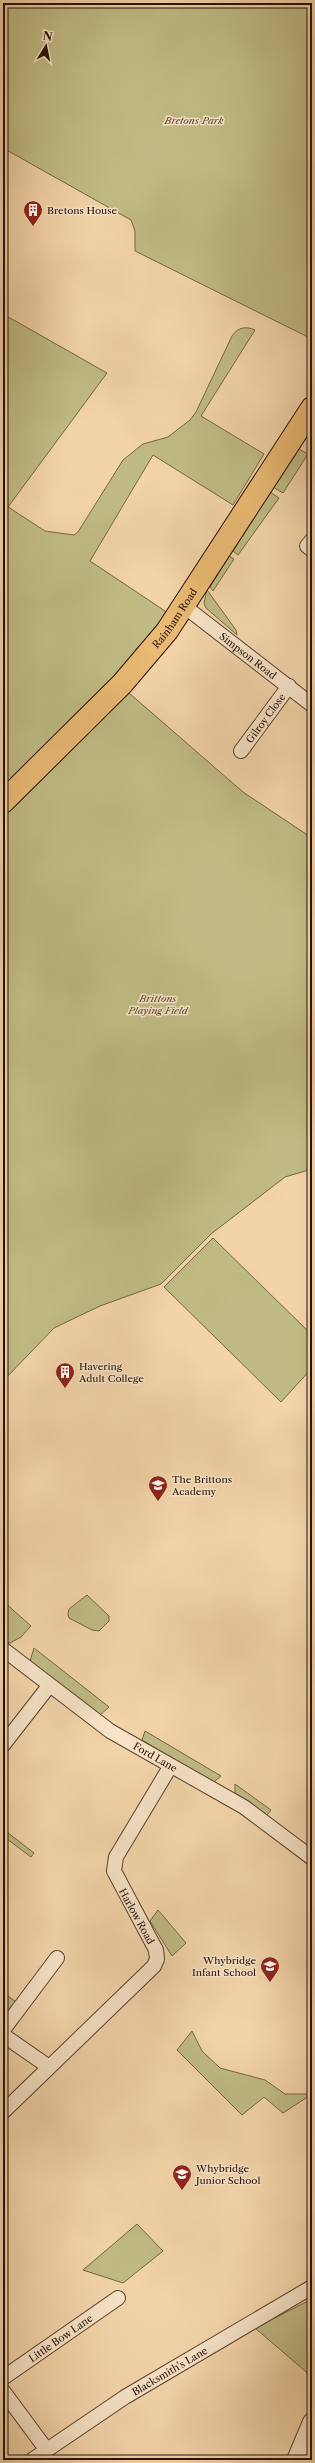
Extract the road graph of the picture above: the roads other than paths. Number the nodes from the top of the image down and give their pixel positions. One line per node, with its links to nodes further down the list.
1 (312, 408): 4 (main road, Rainham Road)
2 (312, 540): 3 (street)
3 (312, 550)
4 (184, 606): 5 (street, Simpson Road); 8 (main road, Rainham Road)
5 (289, 686): 6 (street, Simpson Road); 7 (street, Gilroy Close)
6 (312, 705)
7 (241, 751)
8 (3, 802)
9 (3, 1649): 10 (street, Ford Lane)
10 (49, 1686): 11 (street); 12 (street, Ford Lane)
11 (3, 1745)
12 (170, 1767): 13 (street, Ford Lane); 17 (street, Harlow Road)
13 (312, 1858)
14 (57, 1958): 15 (street)
15 (3, 2030)
16 (3, 2035): 17 (street)
17 (49, 2067): 18 (street, Harlow Road)
18 (3, 2112)
19 (312, 2287): 24 (street, Blacksmith's Lane)
20 (118, 2298): 21 (street, Little Bow Lane)
21 (3, 2378)
22 (3, 2391): 24 (street)
23 (312, 2422): 26 (street)
24 (46, 2449): 25 (street, Blacksmith's Lane)
25 (32, 2460)
26 (296, 2460)

